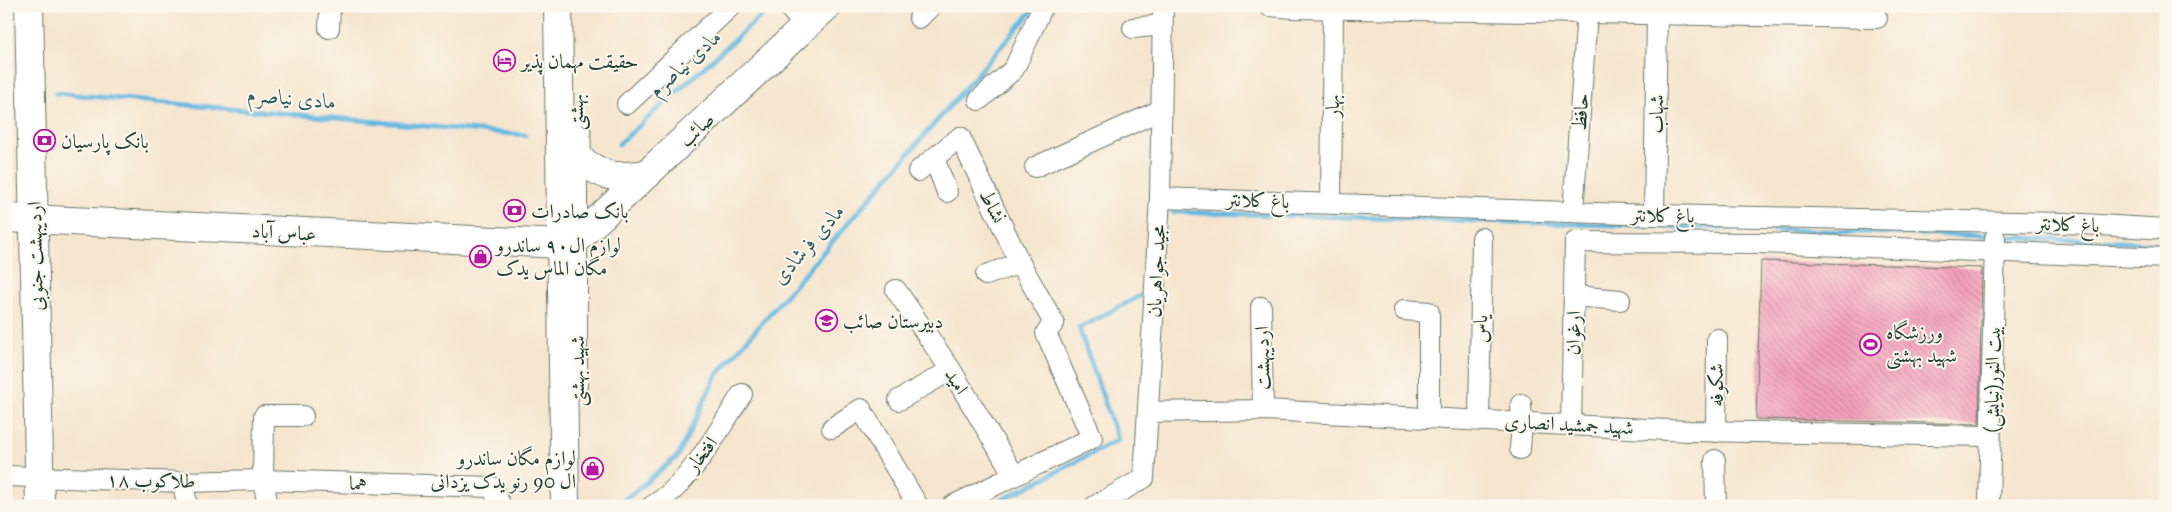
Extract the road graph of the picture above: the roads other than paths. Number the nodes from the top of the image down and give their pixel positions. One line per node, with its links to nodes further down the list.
1 (29, 6): 35 (main road, اردیبهشت جنوبی)
2 (330, 6): 18 (street)
3 (558, 6): 40 (main road, شهید بهشتی)
4 (576, 6): 23 (main road, بهشتی)
5 (731, 6): 21 (street)
6 (788, 6): 17 (street)
7 (828, 6): 17 (main road, صائب)
8 (1043, 6): 20 (street)
9 (1269, 6): 10 (street)
10 (1333, 9): 14 (street); 30 (street, بهار)
11 (1683, 10): 12 (street); 15 (street)
12 (1764, 11): 16 (street)
13 (1163, 12): 19 (street); 22 (street, مجید جواهریان)
14 (1587, 13): 15 (street); 31 (street, حافظ)
15 (1657, 14): 32 (street, شهاب)
16 (1877, 18)
17 (805, 27): 27 (main road, صائب)
18 (329, 28)
19 (1133, 28)
20 (978, 100)
21 (627, 104)
22 (1161, 110): 25 (street); 29 (street, مجید جواهریان)
23 (577, 158): 27 (main road); 40 (street)
24 (934, 158): 26 (street, نشاط); 28 (street); 44 (street, نشاط)
25 (1035, 167)
26 (918, 171)
27 (648, 174): 40 (main road, صائب)
28 (947, 192)
29 (1160, 198): 30 (street, باغ کلانتر); 56 (street, مجید جواهریان)
30 (1331, 202): 31 (street, باغ کلانتر)
31 (1573, 212): 32 (street, باغ کلانتر)
32 (1654, 215): 34 (street, باغ کلانتر)
33 (6, 218): 35 (main road, عباس آباد)
34 (1911, 219): 36 (street, باغ کلانتر); 41 (street)
35 (34, 220): 40 (main road, عباس آباد); 69 (main road, اردیبهشت جنوبی)
36 (1996, 223): 37 (street, باغ کلانتر); 42 (street, بیت النور(نیایش))
37 (2160, 228): 43 (street)
38 (1482, 238): 60 (street, یاس)
39 (1575, 242): 41 (street, باغ کلانتر); 47 (street, ارغوان)
40 (572, 246): 76 (main road, شهید بهشتی); 77 (street, شهید بهشتی)
41 (1909, 248): 42 (street, باغ کلانتر)
42 (1994, 251): 43 (street, باغ کلانتر); 64 (street, بیت النور(نیایش))
43 (2160, 258)
44 (1020, 262): 45 (street); 67 (street, نشاط)
45 (986, 275)
46 (896, 290): 52 (street, امید)
47 (1574, 296): 48 (street); 61 (street, ارغوان)
48 (1620, 300)
49 (1261, 306): 55 (street, اردیبهشت)
50 (1404, 310): 59 (street)
51 (1717, 339): 63 (street, شکوفه)
52 (951, 370): 54 (street); 67 (street, امید)
53 (742, 394): 78 (street, افتخار)
54 (899, 400)
55 (1263, 410): 56 (street, شهید جمشید انصاری); 59 (street, شهید جمشید انصاری)
56 (1148, 412): 81 (street, مجید جواهریان)
57 (1522, 413): 60 (street, شهید جمشید انصاری); 61 (street, شهید جمشید انصاری); 65 (street)
58 (303, 416): 70 (street)
59 (1429, 418): 60 (street, شهید جمشید انصاری)
60 (1479, 420)
61 (1570, 424): 63 (street, شهید جمشید انصاری)
62 (832, 428): 79 (street)
63 (1716, 432): 64 (street, شهید جمشید انصاری)
64 (1990, 436): 83 (street, بیت النور(نیایش))
65 (1520, 449)
66 (1714, 460): 82 (street)
67 (1014, 475): 80 (street)
68 (6, 476): 69 (street, طلاکوب ۱۸)
69 (39, 478): 71 (street, طلاکوب ۱۸); 72 (main road, اردیبهشت جنوبی)
70 (262, 480): 71 (street, طلاکوب ۱۸); 74 (street); 75 (street, هما)
71 (183, 482): 73 (street)
72 (40, 506)
73 (187, 506)
74 (268, 506)
75 (501, 506)
76 (565, 506)
77 (577, 506)
78 (652, 506)
79 (918, 506)
80 (952, 506)
81 (1095, 506)
82 (1716, 506)
83 (1989, 506)

